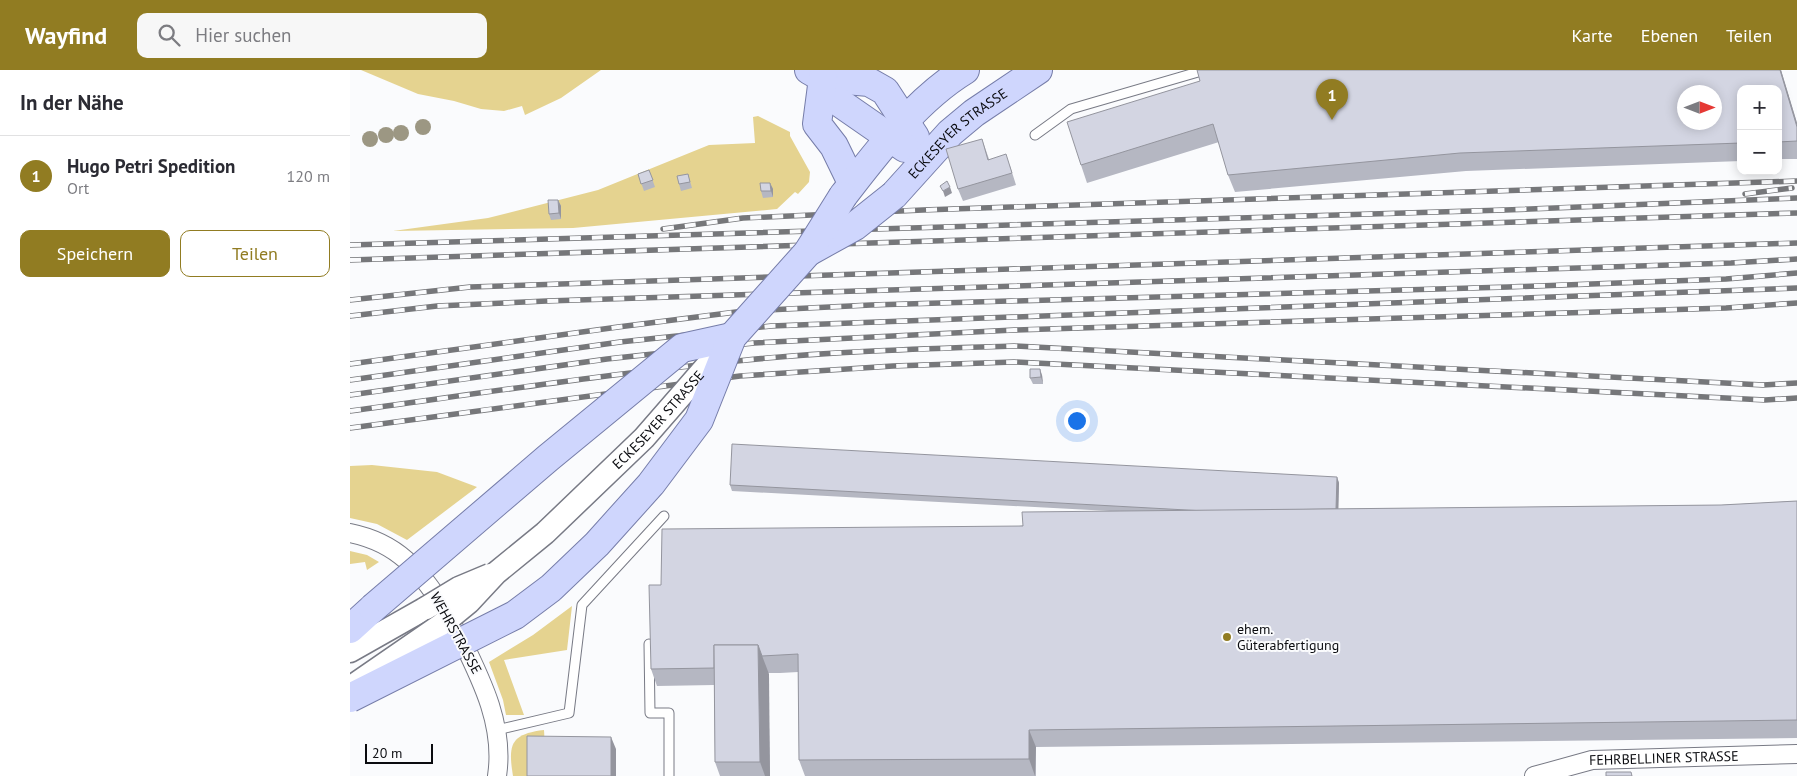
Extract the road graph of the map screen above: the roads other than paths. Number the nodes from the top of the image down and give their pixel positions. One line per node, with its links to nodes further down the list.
1 (867, 70): 5 (main road)
2 (965, 70): 6 (main road, ECKESEYER STRASSE)
3 (1038, 70): 8 (main road, ECKESEYER STRASSE)
4 (1205, 70): 7 (lane)
5 (816, 74): 6 (main road); 6 (main road); 9 (main road)
6 (897, 130): 8 (main road); 9 (main road, ECKESEYER STRASSE)
7 (1035, 135)
8 (926, 158): 10 (main road, ECKESEYER STRASSE, bridge)
9 (848, 190): 10 (main road, ECKESEYER STRASSE, bridge)
10 (808, 252): 11 (main road, ECKESEYER STRASSE, bridge)
11 (732, 336): 14 (street, ECKESEYER STRASSE, bridge); 15 (main road, bridge); 19 (main road, bridge)
12 (664, 516): 20 (lane)
13 (350, 533): 20 (street, WEHRSTRASSE)
14 (496, 573): 17 (street, ECKESEYER STRASSE, bridge); 18 (street, ECKESEYER STRASSE, bridge)
15 (350, 629)
16 (649, 644): 23 (lane)
17 (350, 651)
18 (350, 688)
19 (350, 698)
20 (497, 730): 22 (street, WEHRSTRASSE)
21 (1797, 754): 24 (street, FEHRBELLINER STRASSE)
22 (497, 776)
23 (669, 776)
24 (1534, 776)

